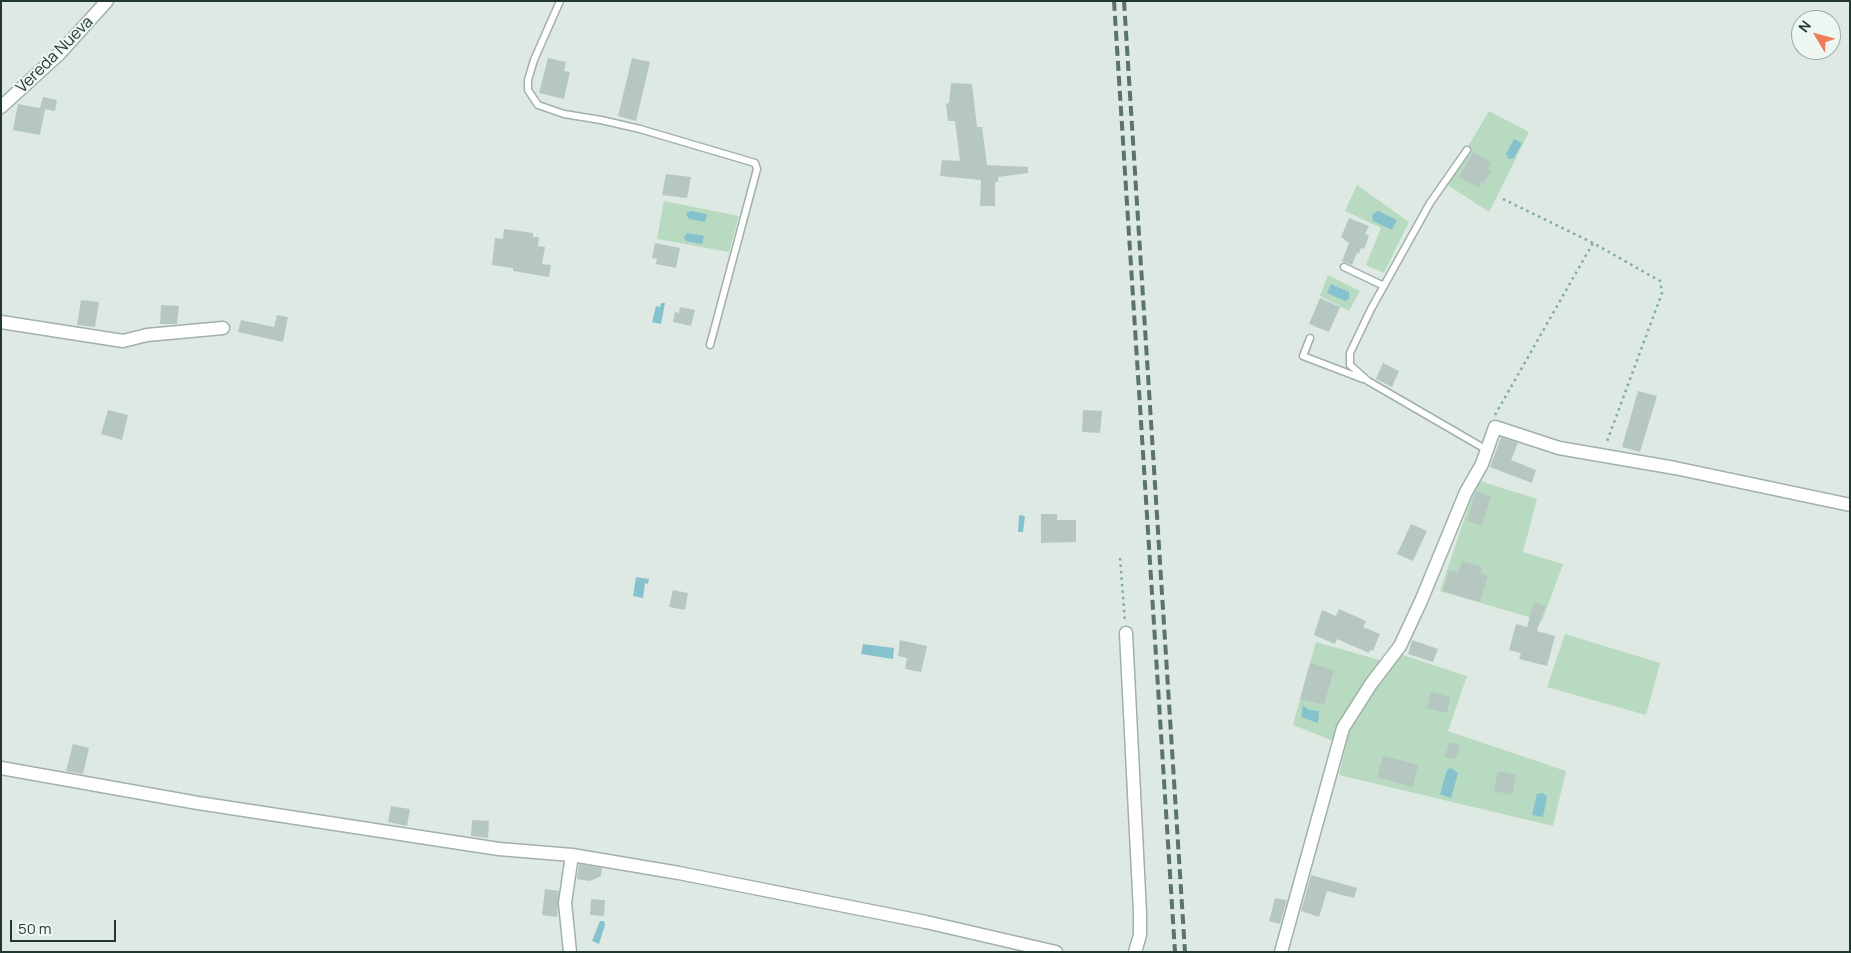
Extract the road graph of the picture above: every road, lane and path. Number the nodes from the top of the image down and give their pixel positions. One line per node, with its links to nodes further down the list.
1 (107, 1): 3 (street, Vereda Nueva)
2 (560, 1): 12 (lane)
3 (1, 107)
4 (1467, 150): 8 (lane)
5 (1503, 200): 6 (path)
6 (1593, 243): 14 (path); 16 (path)
7 (1344, 267): 8 (lane)
8 (1384, 286): 13 (lane)
9 (1, 322): 10 (street)
10 (223, 328)
11 (1310, 338): 13 (lane)
12 (710, 345)
13 (1368, 381): 15 (lane)
14 (1494, 427): 15 (street); 16 (street)
15 (1487, 450): 25 (street)
16 (1604, 455): 17 (street)
17 (1850, 505)
18 (1120, 558): 19 (path)
19 (1126, 633): 24 (street)
20 (1, 768): 21 (street)
21 (572, 856): 22 (street); 23 (street)
22 (570, 952)
23 (1056, 952)
24 (1135, 952)
25 (1281, 952)

